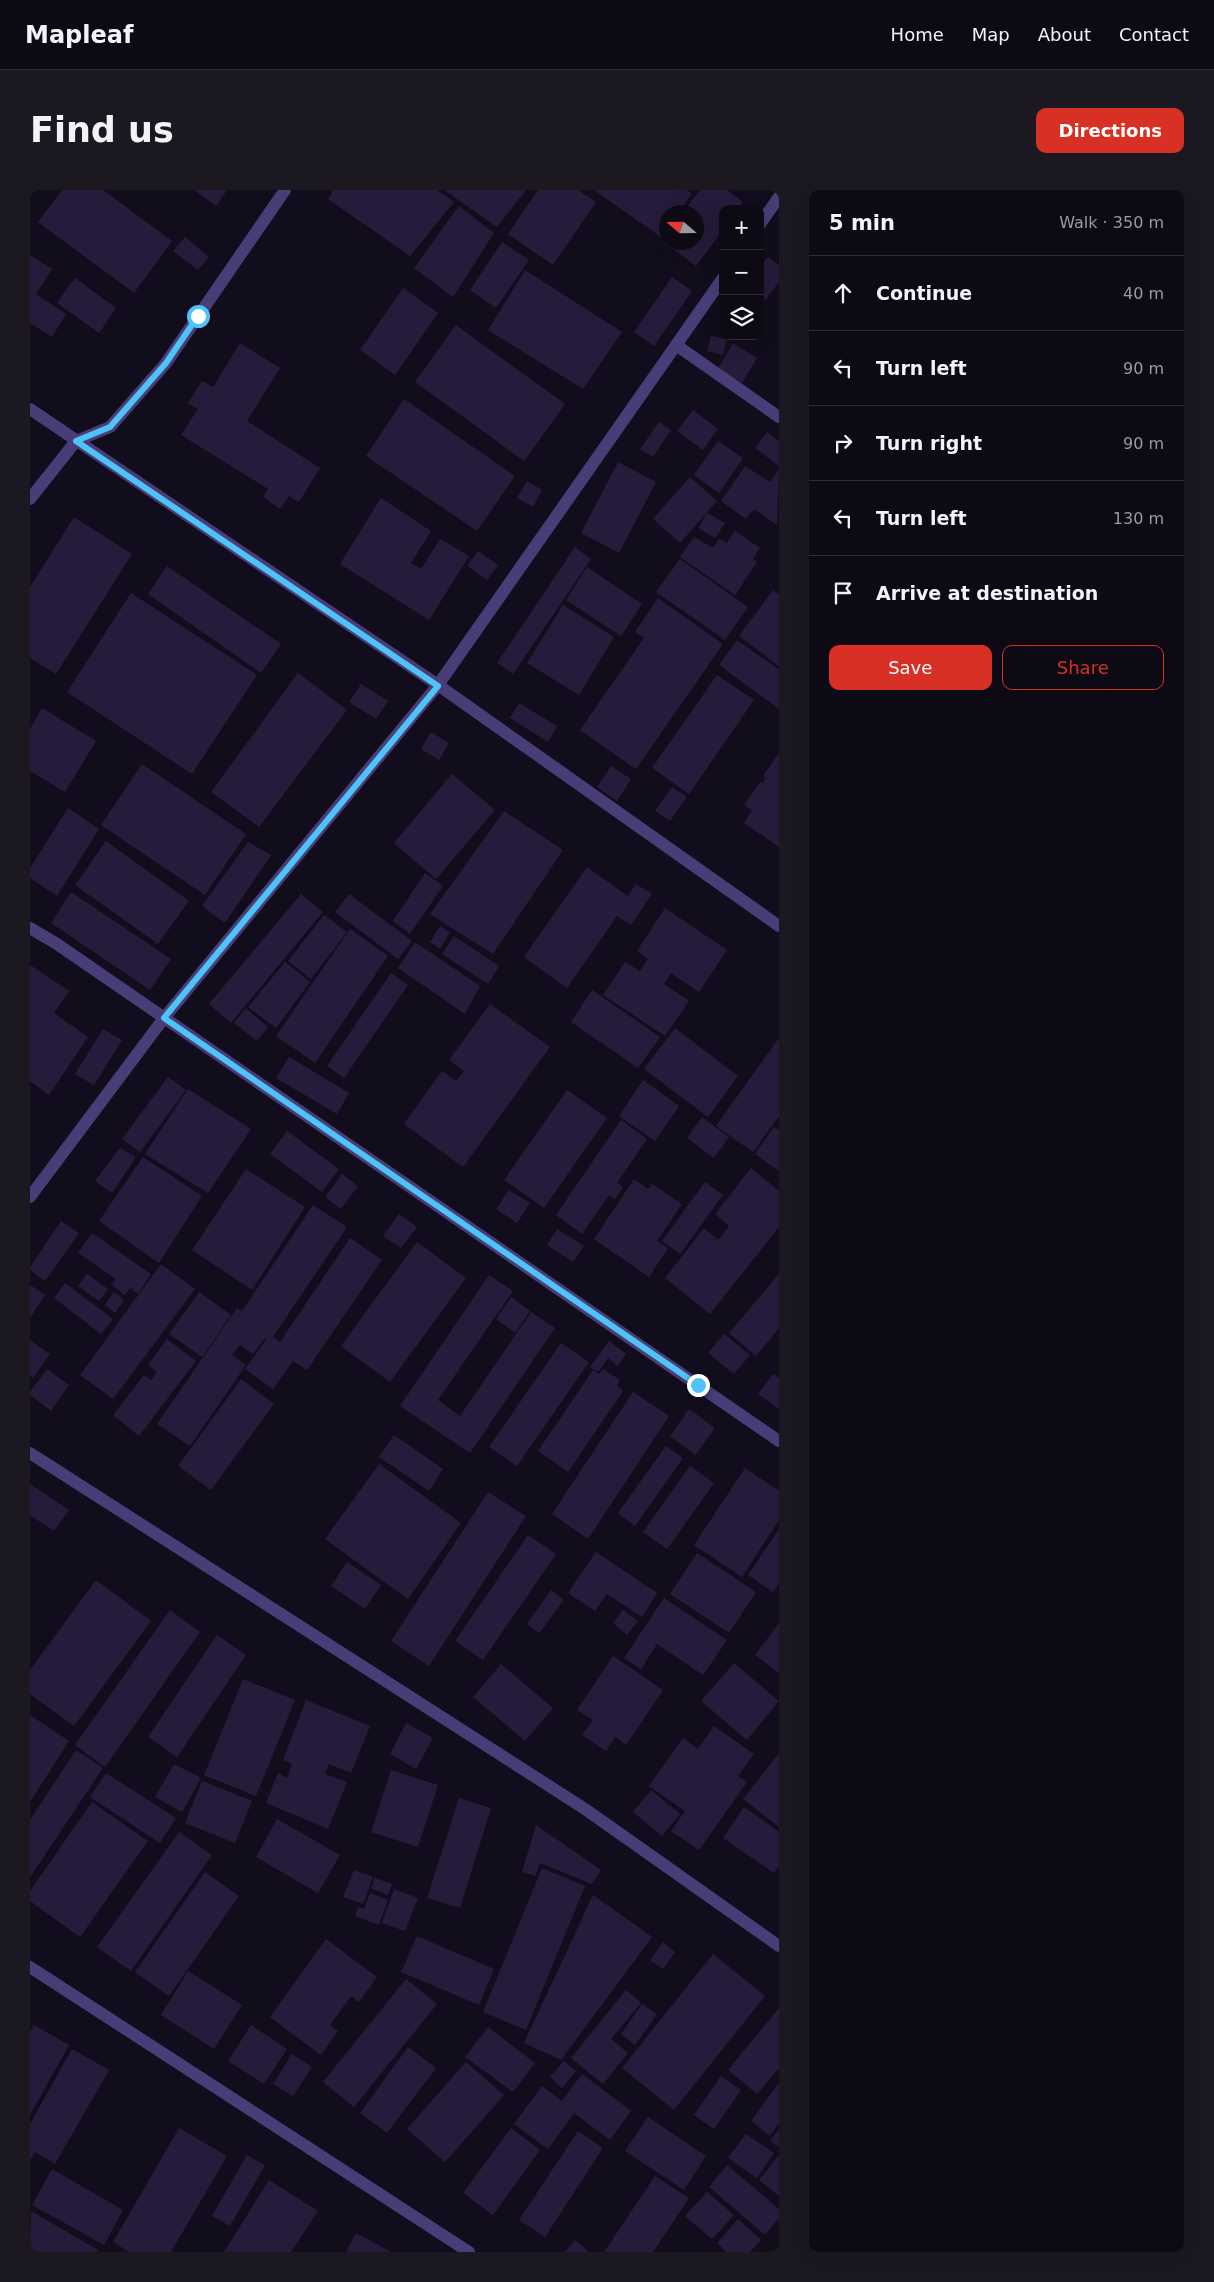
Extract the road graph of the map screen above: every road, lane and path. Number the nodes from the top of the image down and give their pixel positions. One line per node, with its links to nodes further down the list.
1 (285, 190): 8 (street)
2 (779, 197): 3 (street)
3 (764, 218)
4 (719, 284): 5 (street)
5 (676, 345): 7 (street); 10 (street)
6 (30, 409): 8 (street)
7 (779, 417)
8 (76, 441): 9 (street); 10 (street)
9 (30, 499)
10 (438, 686): 11 (street); 13 (street)
11 (779, 926)
12 (30, 928): 13 (street)
13 (164, 1018): 14 (street); 15 (street)
14 (30, 1197)
15 (779, 1441)
16 (30, 1453): 17 (street)
17 (779, 1946)
18 (30, 1966): 19 (street)
19 (469, 2252)

